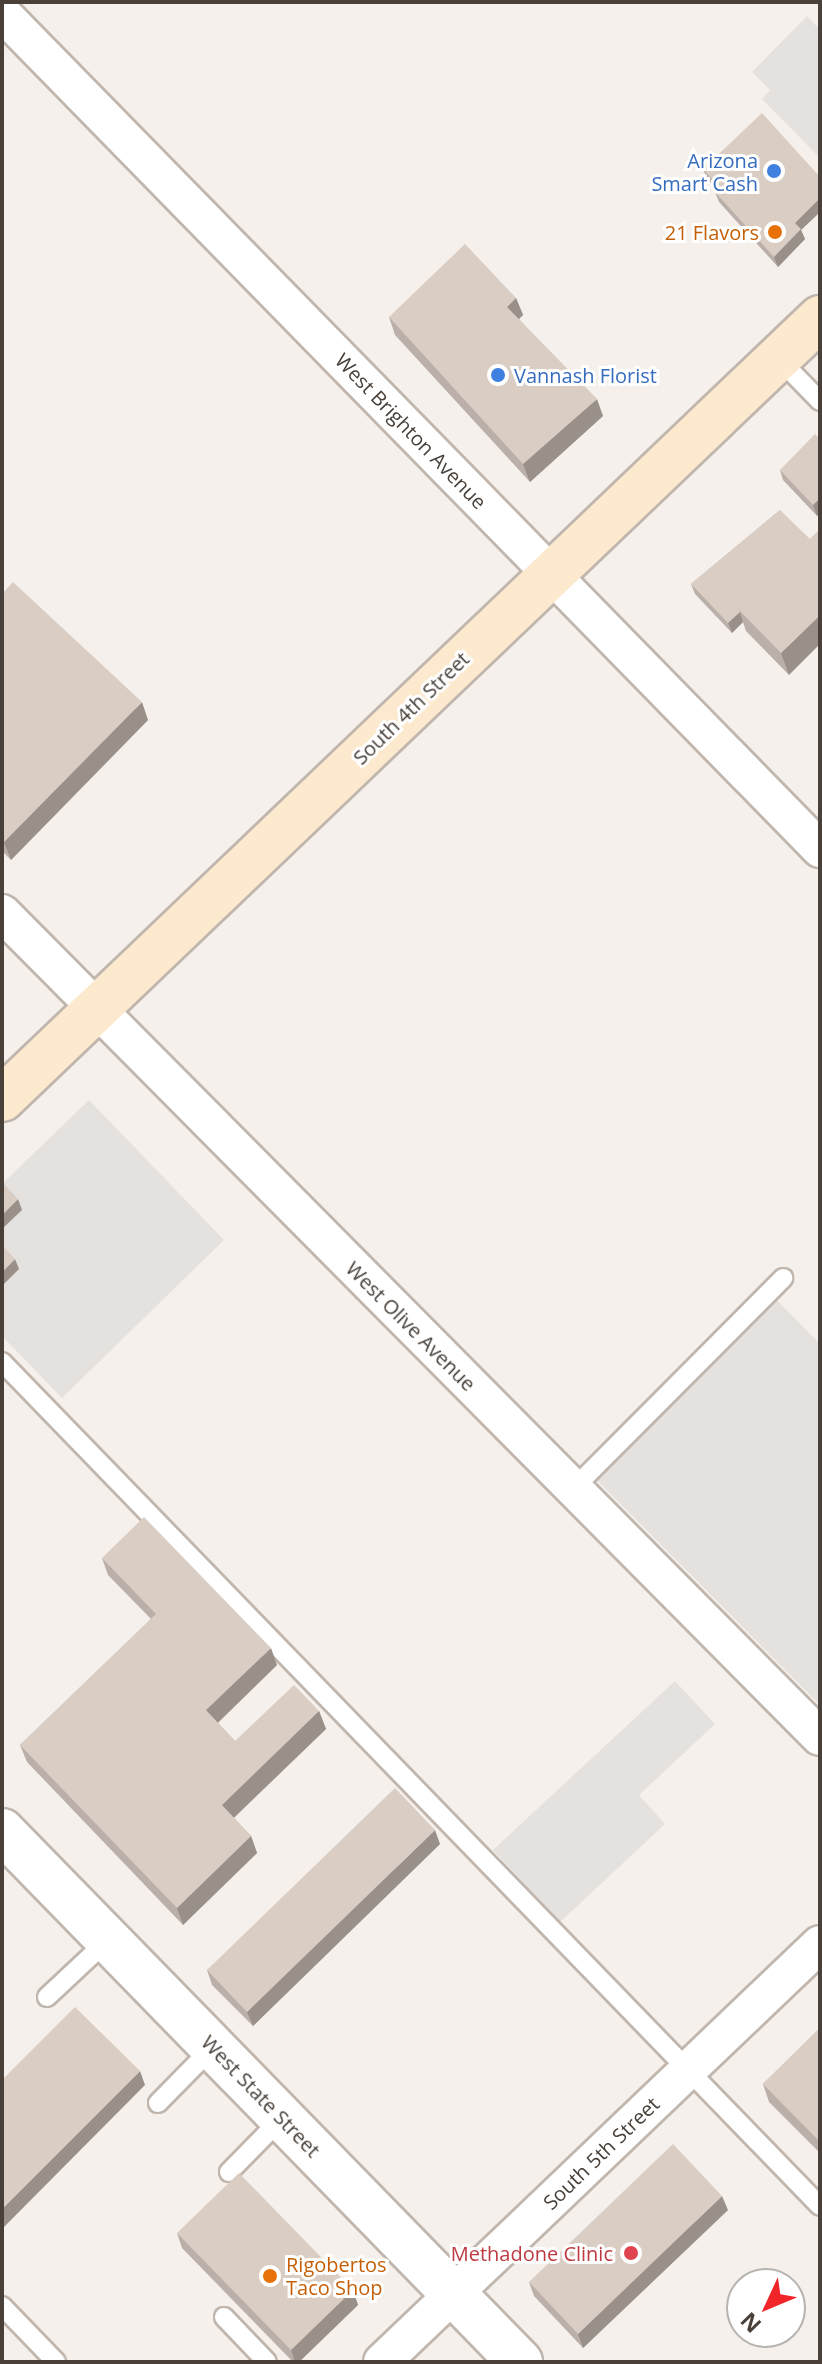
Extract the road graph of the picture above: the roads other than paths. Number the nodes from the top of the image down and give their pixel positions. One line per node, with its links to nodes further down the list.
1 (2, 13): 5 (street, West Brighton Avenue)
2 (820, 318): 3 (main road, South 4th Street)
3 (778, 358): 4 (lane); 5 (main road, South 4th Street)
4 (820, 401)
5 (551, 574): 6 (street, West Brighton Avenue); 8 (main road, South 4th Street)
6 (820, 849)
7 (2, 913): 8 (street, West Olive Avenue)
8 (96, 1009): 9 (main road, South 4th Street); 12 (street, West Olive Avenue)
9 (2, 1099)
10 (783, 1278): 12 (lane)
11 (2, 1362): 19 (lane)
12 (573, 1489): 13 (street, West Olive Avenue)
13 (820, 1737)
14 (2, 1831): 15 (street, West State Street)
15 (108, 1940): 17 (lane); 18 (street, West State Street)
16 (820, 1944): 19 (street, South 5th Street)
17 (47, 1997)
18 (213, 2047): 20 (lane); 21 (street, West State Street)
19 (688, 2071): 23 (lane); 24 (street, South 5th Street)
20 (158, 2103)
21 (282, 2118): 22 (lane); 24 (street, West State Street)
22 (229, 2172)
23 (820, 2206)
24 (454, 2294): 29 (street, South 5th Street); 30 (street, West State Street)
25 (2, 2306): 27 (lane)
26 (224, 2317): 28 (lane)
27 (56, 2362)
28 (267, 2362)
29 (382, 2362)
30 (520, 2362)

